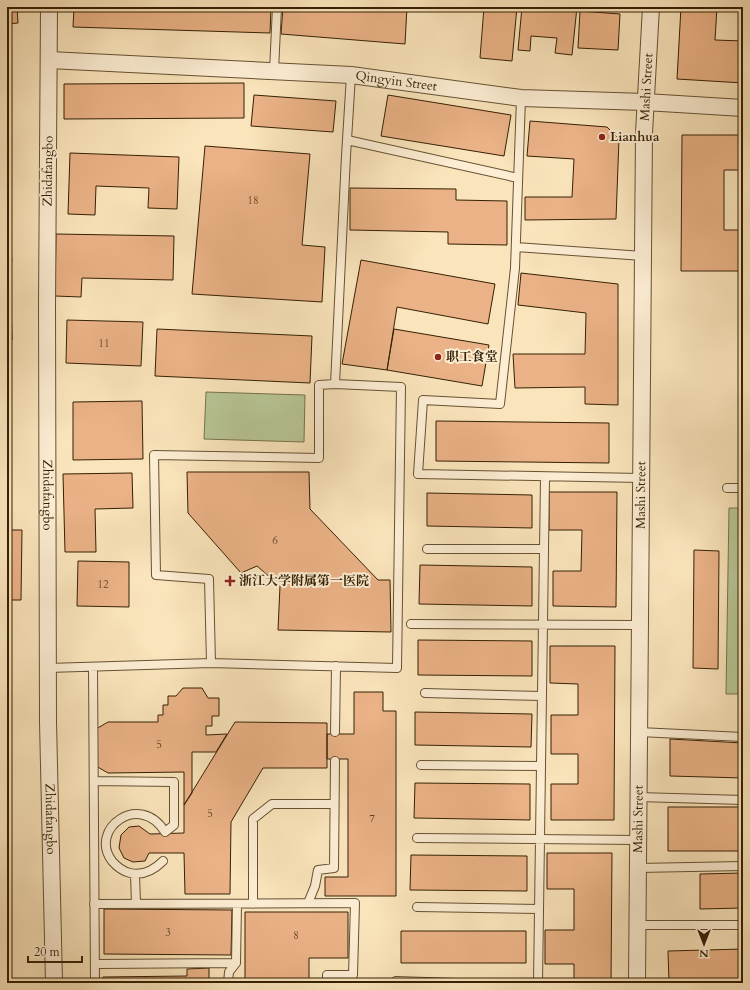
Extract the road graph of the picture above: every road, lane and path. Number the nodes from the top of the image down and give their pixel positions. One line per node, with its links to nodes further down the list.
1 (49, 7): 4 (street, Zhidafangbo)
2 (277, 7): 5 (lane)
3 (651, 7): 8 (street, Mashi Street)
4 (49, 60): 5 (street, Qingyin Street); 27 (street, Zhidafangbo)
5 (274, 71): 6 (street, Qingyin Street)
6 (351, 75): 7 (street, Qingyin Street); 10 (lane)
7 (521, 98): 8 (street, Qingyin Street); 11 (lane)
8 (645, 102): 9 (street, Qingyin Street); 13 (street, Mashi Street)
9 (743, 108)
10 (347, 140): 11 (lane); 14 (lane)
11 (518, 178): 12 (lane)
12 (516, 247): 13 (lane); 15 (lane)
13 (643, 256): 16 (street, Mashi Street)
14 (335, 384): 24 (lane); 25 (lane)
15 (545, 477): 16 (lane); 20 (lane)
16 (641, 478): 23 (street, Mashi Street)
17 (727, 488): 18 (lane)
18 (743, 488)
19 (427, 549): 20 (lane)
20 (544, 549): 22 (lane)
21 (411, 624): 22 (lane)
22 (542, 624): 23 (lane); 29 (lane)
23 (640, 625): 31 (street, Mashi Street)
24 (211, 663): 25 (lane); 26 (lane)
25 (336, 666): 30 (lane)
26 (92, 667): 27 (lane); 36 (lane)
27 (48, 668): 61 (street, Zhidafangbo)
28 (425, 693): 29 (lane)
29 (542, 696): 35 (lane)
30 (335, 732)
31 (639, 732): 32 (lane); 37 (street, Mashi Street)
32 (743, 737)
33 (335, 761): 39 (lane)
34 (421, 765): 35 (lane)
35 (541, 766): 41 (lane)
36 (94, 781): 43 (lane); 44 (lane)
37 (638, 797): 38 (lane); 42 (street, Mashi Street)
38 (743, 800)
39 (334, 804): 49 (lane); 53 (lane)
40 (417, 838): 41 (lane)
41 (540, 840): 42 (lane); 55 (lane)
42 (638, 840): 47 (street, Mashi Street)
43 (94, 849): 44 (lane); 50 (lane)
44 (107, 849): 48 (lane)
45 (162, 862): 48 (lane)
46 (743, 866): 47 (lane)
47 (638, 868): 56 (street, Mashi Street)
48 (135, 874): 51 (lane)
49 (308, 903): 53 (lane); 64 (lane)
50 (94, 904): 51 (lane); 59 (lane)
51 (136, 904): 52 (lane)
52 (237, 904): 53 (lane); 58 (lane)
53 (253, 904)
54 (417, 908): 55 (lane)
55 (539, 909): 66 (lane)
56 (637, 925): 57 (lane); 67 (street, Mashi Street)
57 (743, 926)
58 (236, 963): 59 (lane); 63 (lane)
59 (95, 964): 62 (lane)
60 (396, 981): 65 (lane)
61 (54, 983)
62 (95, 983)
63 (228, 983)
64 (327, 983)
65 (456, 983)
66 (538, 983)
67 (637, 983)

